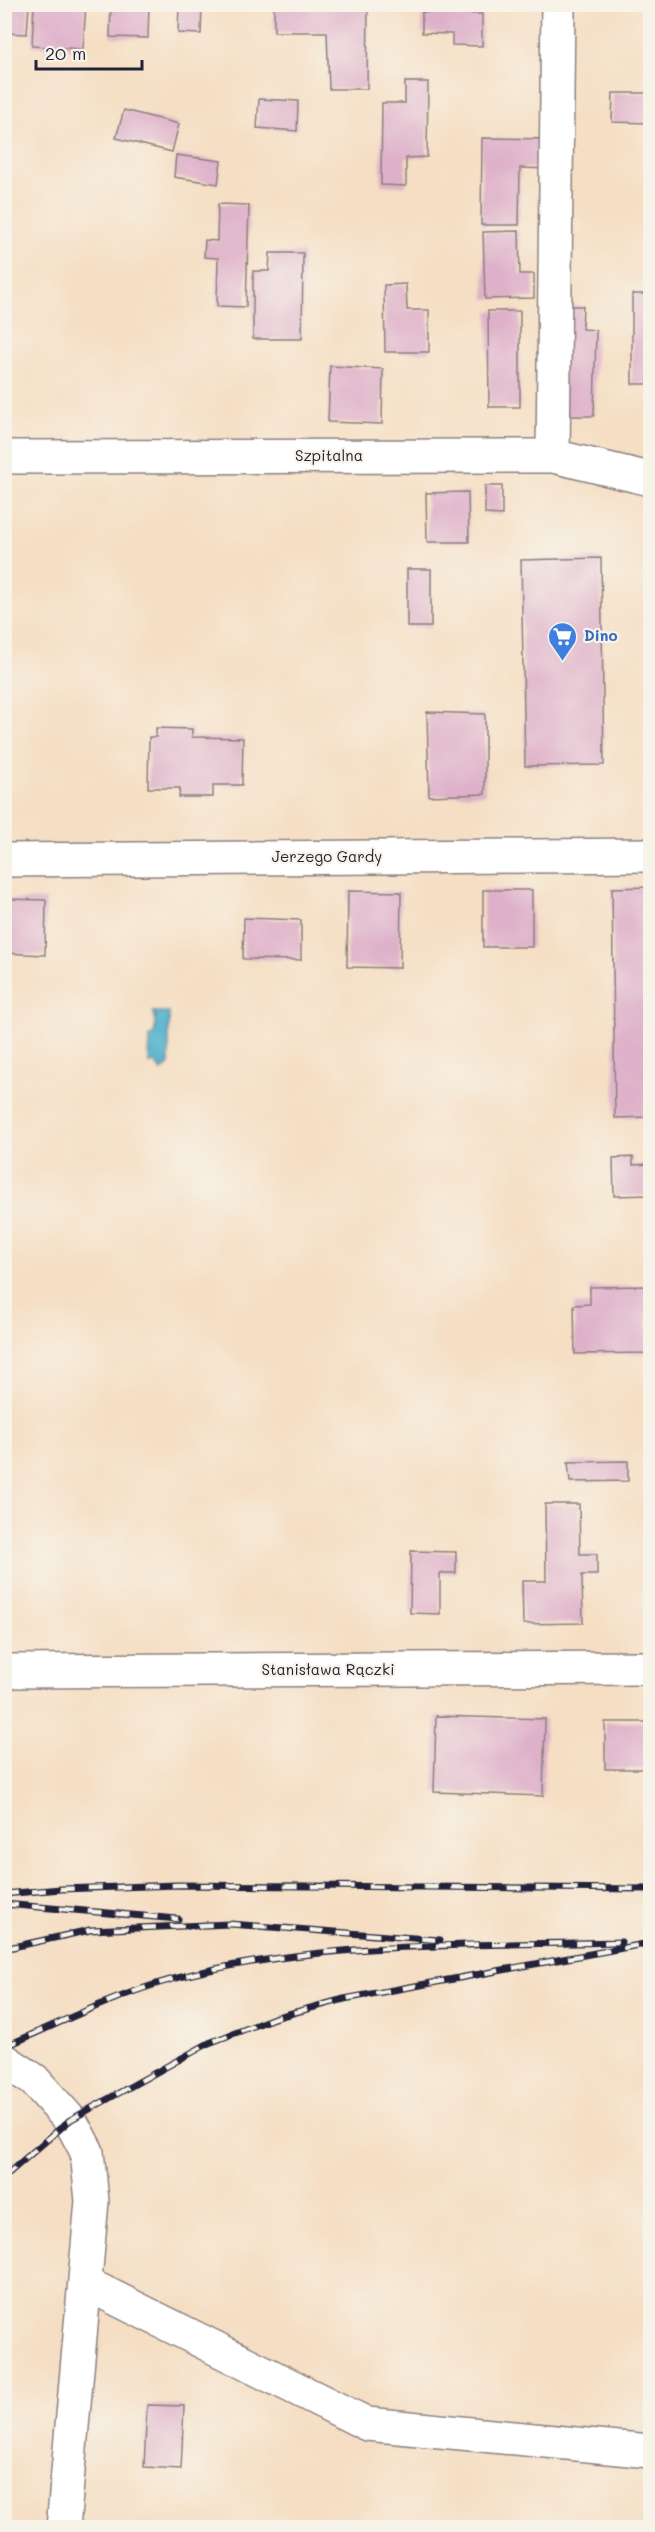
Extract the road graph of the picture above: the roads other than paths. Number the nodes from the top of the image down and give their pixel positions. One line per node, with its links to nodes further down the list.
1 (558, 4): 2 (street)
2 (553, 456): 3 (street, Szpitalna); 4 (street, Szpitalna)
3 (4, 458)
4 (651, 479)
5 (651, 855): 6 (street, Jerzego Gardy)
6 (4, 860)
7 (651, 1668): 8 (street, Stanisława Rączki)
8 (4, 1671)
9 (4, 2060): 10 (street)
10 (85, 2283): 11 (street); 12 (street)
11 (651, 2451)
12 (63, 2528)

